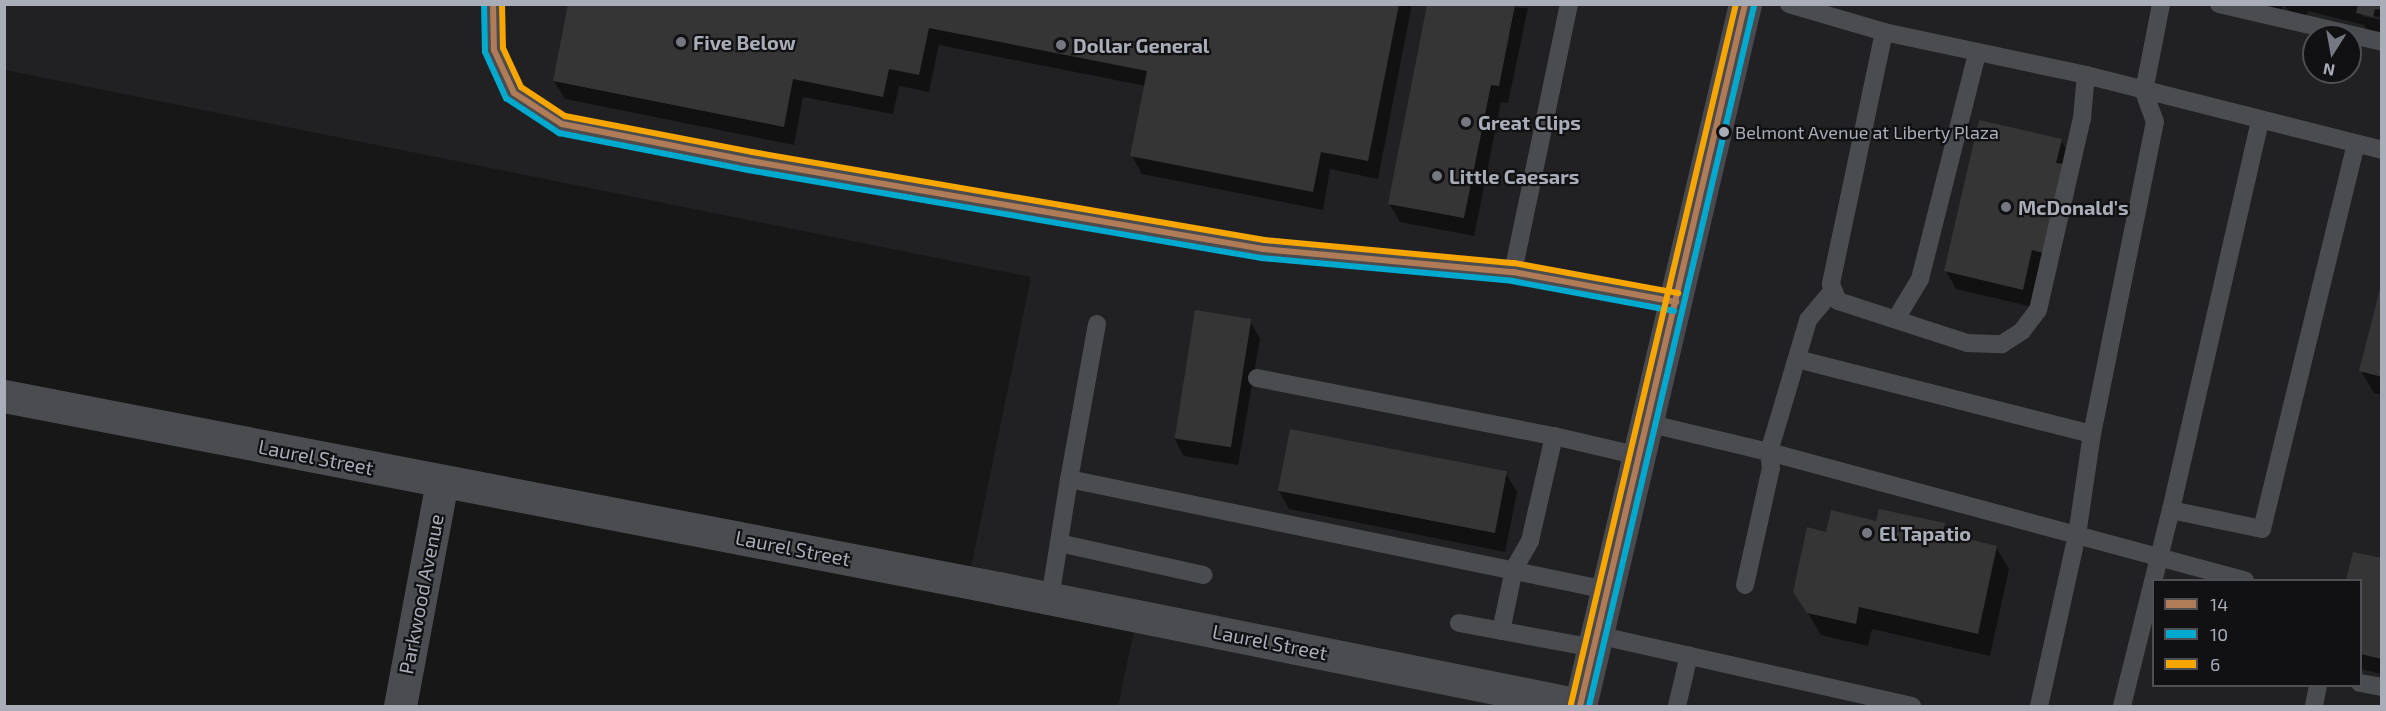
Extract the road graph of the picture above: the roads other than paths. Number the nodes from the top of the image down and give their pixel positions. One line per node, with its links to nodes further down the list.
1 (493, 4): 15 (lane)
2 (1569, 4): 15 (lane)
3 (1745, 4): 17 (main road)
4 (1789, 4): 7 (lane)
5 (2161, 4): 11 (lane)
6 (2219, 4): 8 (lane)
7 (1884, 32): 9 (lane); 16 (lane)
8 (2382, 42)
9 (1977, 53): 10 (lane); 18 (lane)
10 (2086, 75): 11 (lane); 18 (lane)
11 (2144, 91): 12 (lane); 24 (lane)
12 (2260, 121): 13 (lane); 30 (lane)
13 (2356, 144): 14 (lane); 30 (lane)
14 (2382, 150)
15 (1513, 272): 17 (lane)
16 (1833, 290): 18 (lane); 20 (lane)
17 (1676, 302): 23 (main road)
18 (1896, 319)
19 (1097, 324): 28 (lane)
20 (1797, 359): 24 (lane); 26 (lane)
21 (1257, 378): 25 (lane)
22 (4, 396): 29 (street, Laurel Street)
23 (1647, 423): 26 (lane); 27 (main road)
24 (2092, 434): 31 (lane)
25 (1554, 436): 27 (lane); 34 (lane)
26 (1769, 452): 31 (lane); 38 (lane)
27 (1640, 456): 39 (main road)
28 (1069, 479): 32 (lane); 34 (lane)
29 (442, 481): 41 (street, Laurel Street); 50 (street, Parkwood Avenue)
30 (2171, 510): 33 (lane)
31 (2077, 535): 33 (lane); 54 (lane)
32 (1059, 543): 35 (lane); 41 (lane)
33 (2158, 558): 36 (lane); 37 (lane)
34 (1514, 569): 39 (lane); 43 (lane)
35 (1203, 575)
36 (2155, 579)
37 (2241, 579)
38 (1745, 585)
39 (1607, 590): 45 (main road)
40 (2152, 596): 44 (lane)
41 (1050, 598): 51 (street, Laurel Street)
42 (1459, 623): 43 (lane)
43 (1501, 631): 45 (lane)
44 (2146, 633): 55 (lane)
45 (1595, 641): 46 (lane); 51 (main road)
46 (1689, 655): 52 (lane); 53 (lane)
47 (2362, 683): 49 (lane)
48 (2319, 687): 56 (lane)
49 (2382, 687)
50 (400, 706)
51 (1580, 706)
52 (1677, 706)
53 (1912, 706)
54 (2039, 706)
55 (2122, 706)
56 (2314, 706)

